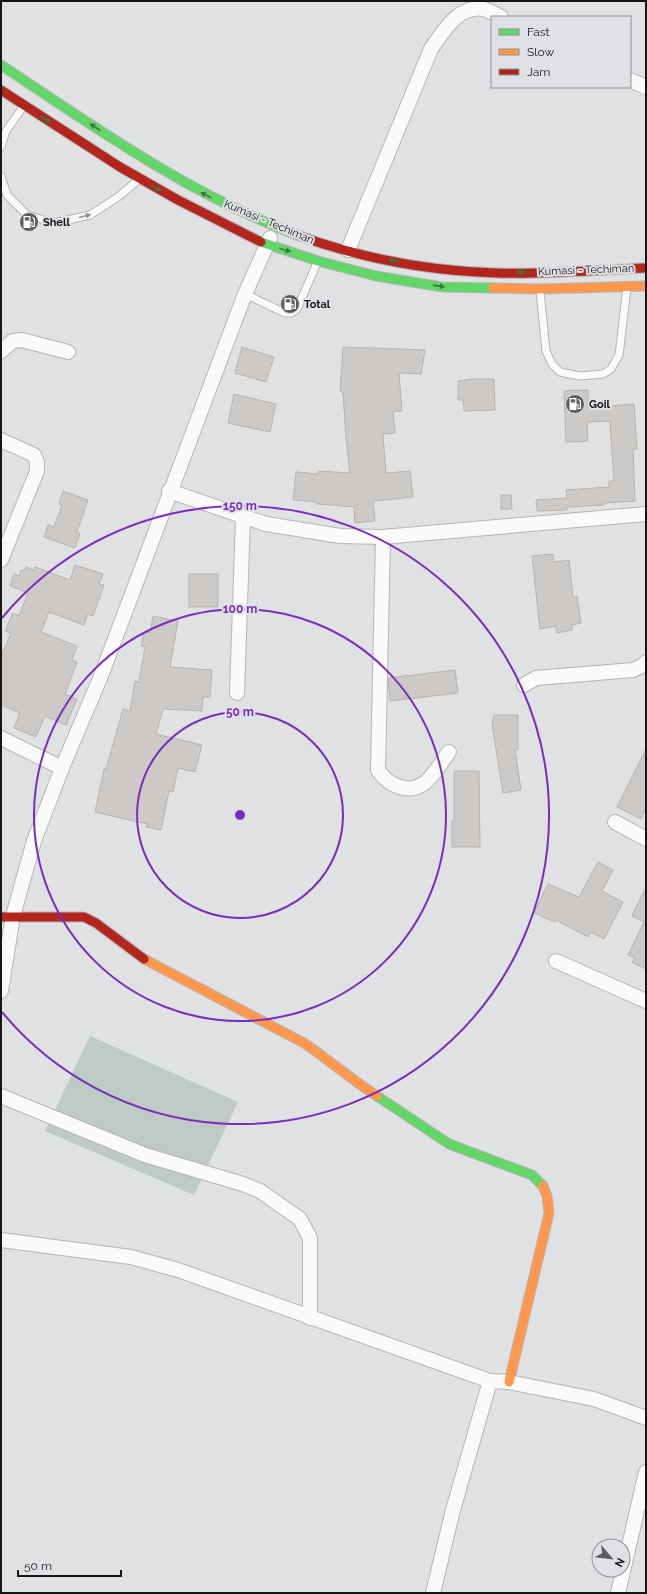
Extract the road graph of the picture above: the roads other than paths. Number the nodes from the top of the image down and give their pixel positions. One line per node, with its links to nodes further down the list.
1 (499, 16): 12 (street)
2 (1, 65): 10 (main road, Kumasi - Techiman, one-way to 2)
3 (631, 80): 4 (street)
4 (646, 87)
5 (1, 90): 6 (main road)
6 (24, 105): 7 (lane); 9 (main road, one-way to 9)
7 (1, 147)
8 (1, 176): 9 (lane, one-way to 9)
9 (140, 179): 11 (main road, one-way to 11)
10 (275, 226): 11 (street); 12 (main road, Kumasi - Techiman)
11 (266, 245): 13 (main road, one-way to 13); 18 (street)
12 (348, 250): 14 (main road, Kumasi - Techiman, one-way to 12)
13 (318, 261): 17 (main road, one-way to 17); 18 (lane)
14 (646, 268)
15 (646, 286): 16 (main road)
16 (627, 288): 17 (main road); 17 (lane)
17 (539, 289)
18 (245, 294): 22 (street)
19 (1, 351): 20 (street)
20 (68, 352)
21 (1, 440): 26 (street)
22 (170, 491): 24 (street); 32 (street)
23 (646, 514): 25 (street)
24 (243, 517): 25 (street); 29 (street)
25 (383, 537): 31 (street)
26 (1, 560)
27 (646, 662): 28 (street)
28 (524, 685)
29 (237, 693)
30 (1, 738): 32 (street)
31 (449, 752)
32 (62, 768): 35 (street)
33 (615, 822): 34 (street)
34 (646, 839)
35 (7, 917): 37 (street); 43 (main road)
36 (556, 961): 38 (street)
37 (1, 991)
38 (646, 1001)
39 (1, 1096): 41 (street)
40 (1, 1240): 41 (street)
41 (310, 1318): 42 (street)
42 (490, 1381): 43 (street); 46 (street)
43 (509, 1382): 44 (street)
44 (646, 1418)
45 (646, 1472): 47 (street)
46 (433, 1593)
47 (618, 1593)

